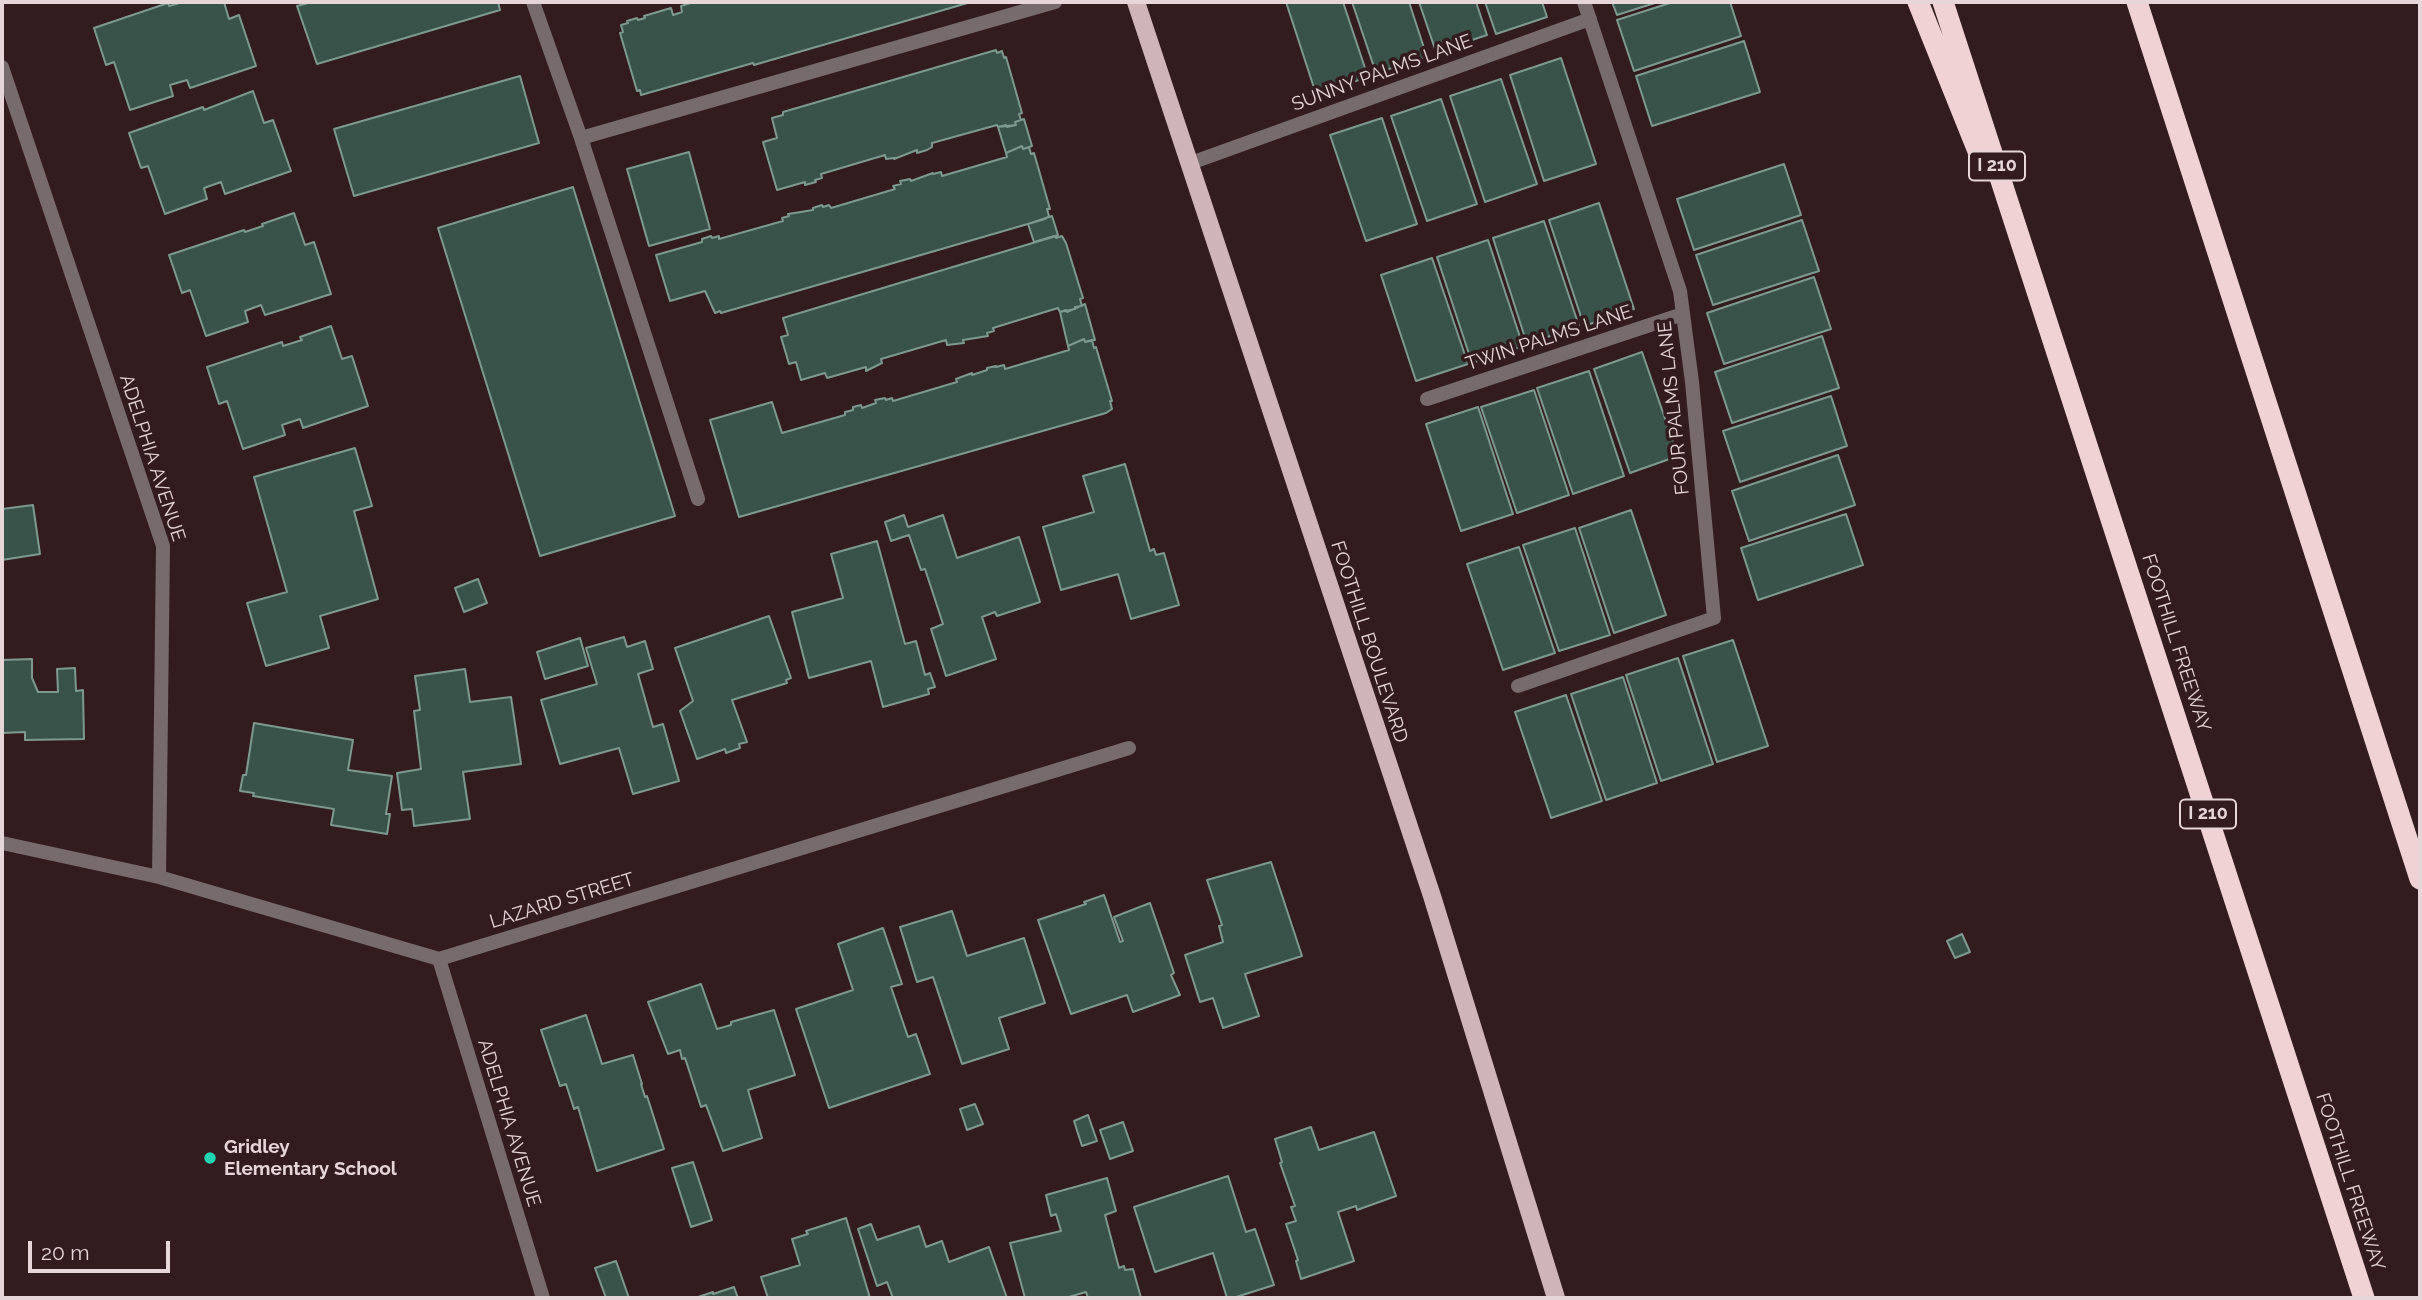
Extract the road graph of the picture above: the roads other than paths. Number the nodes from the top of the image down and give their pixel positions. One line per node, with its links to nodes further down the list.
1 (533, 2): 10 (street)
2 (1055, 2): 10 (street)
3 (1136, 2): 11 (main road, FOOTHILL BOULEVARD)
4 (1584, 2): 8 (street, FOUR PALMS LANE)
5 (1918, 2): 13 (highway)
6 (1943, 2): 13 (highway, FOOTHILL FREEWAY / I 210)
7 (2137, 2): 20 (highway)
8 (1590, 19): 11 (street, SUNNY PALMS LANE); 12 (street, FOUR PALMS LANE)
9 (2, 68): 19 (street, ADELPHIA AVENUE)
10 (581, 138): 15 (street)
11 (1188, 164): 23 (main road, FOOTHILL BOULEVARD)
12 (1683, 314): 14 (street, TWIN PALMS LANE); 16 (street, FOUR PALMS LANE)
13 (2051, 330): 24 (highway, FOOTHILL FREEWAY / I 210)
14 (1427, 399)
15 (698, 499)
16 (1518, 686)
17 (1129, 748): 21 (street, LAZARD STREET)
18 (2, 843): 19 (street)
19 (159, 877): 21 (street)
20 (2420, 880)
21 (439, 959): 22 (street, ADELPHIA AVENUE)
22 (543, 1298)
23 (1556, 1298)
24 (2364, 1298)

